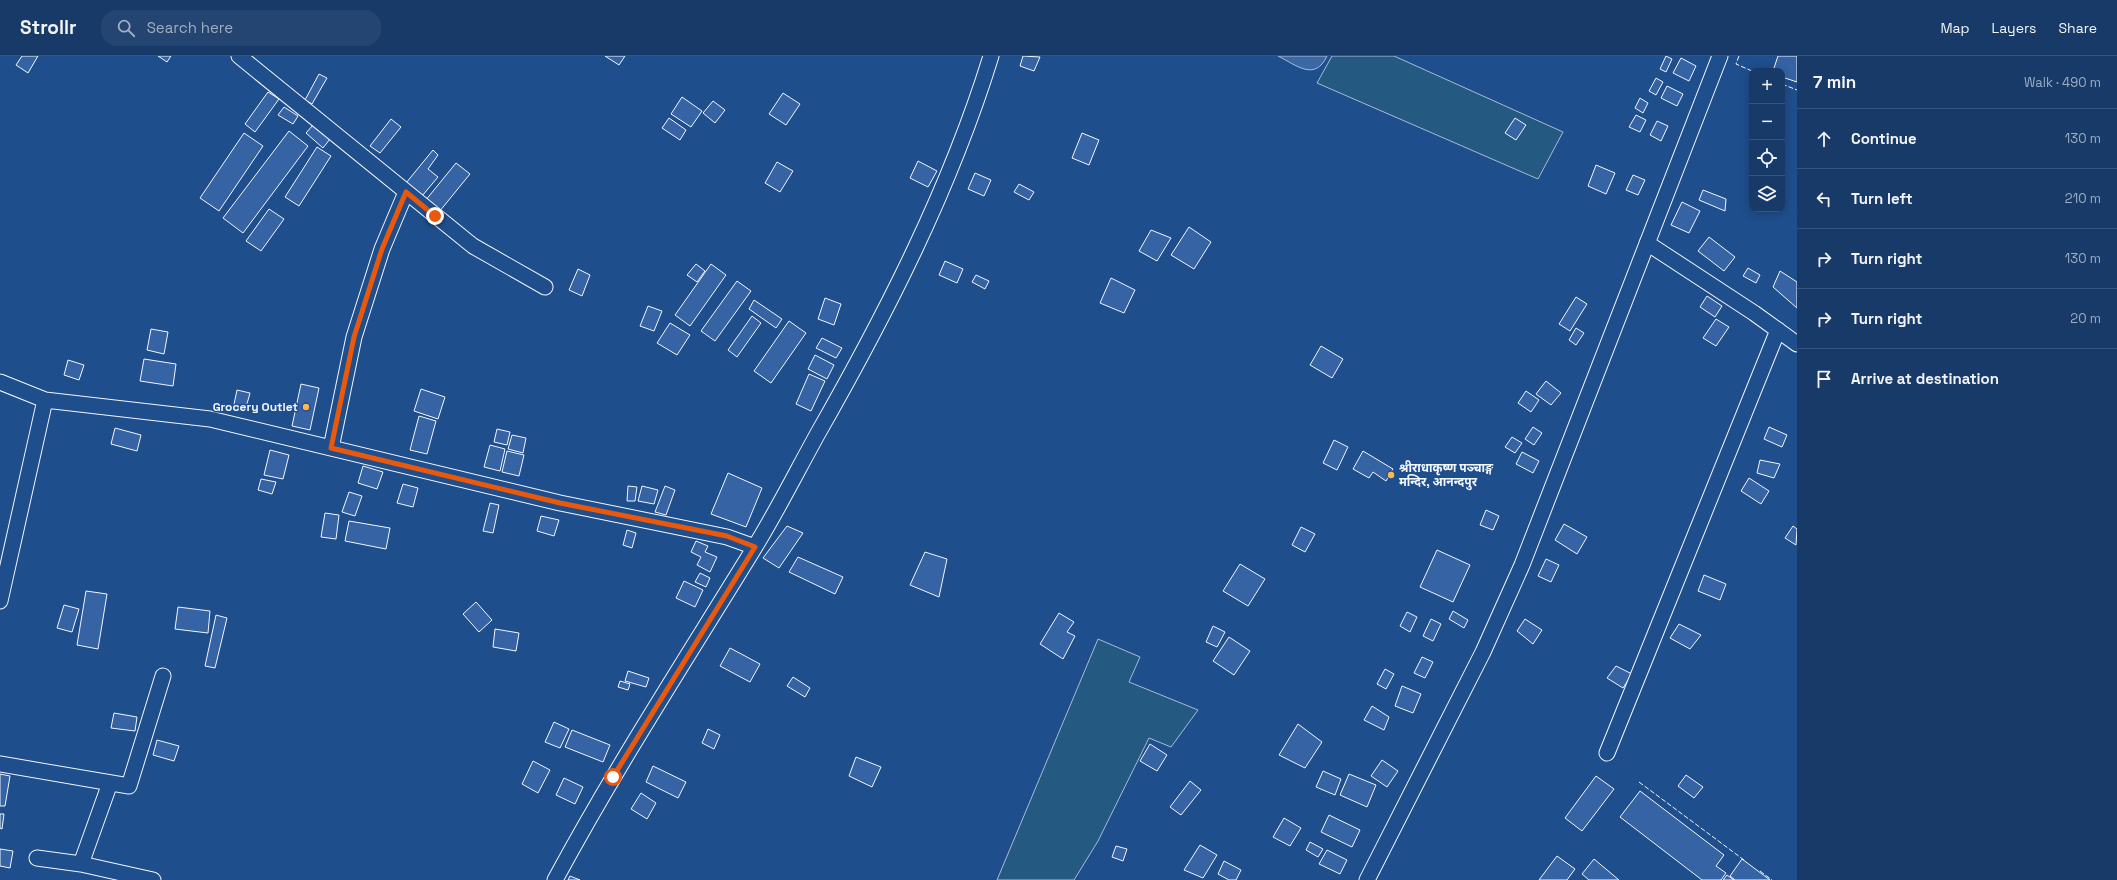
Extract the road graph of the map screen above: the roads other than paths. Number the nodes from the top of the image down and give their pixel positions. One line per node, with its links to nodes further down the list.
1 (239, 56): 4 (street)
2 (991, 56): 12 (street)
3 (1720, 56): 5 (street)
4 (406, 192): 6 (street); 11 (street)
5 (1647, 243): 7 (street); 22 (street)
6 (545, 287)
7 (1778, 330): 8 (street); 15 (street)
8 (1797, 344)
9 (0, 382): 10 (street)
10 (46, 400): 11 (street); 13 (street)
11 (331, 448): 12 (street)
12 (755, 547): 21 (street)
13 (0, 601)
14 (163, 676): 17 (street)
15 (1606, 753)
16 (0, 764): 17 (street)
17 (110, 783): 19 (street)
18 (37, 858): 19 (street)
19 (81, 864): 20 (street)
20 (152, 880)
21 (555, 880)
22 (1367, 880)

